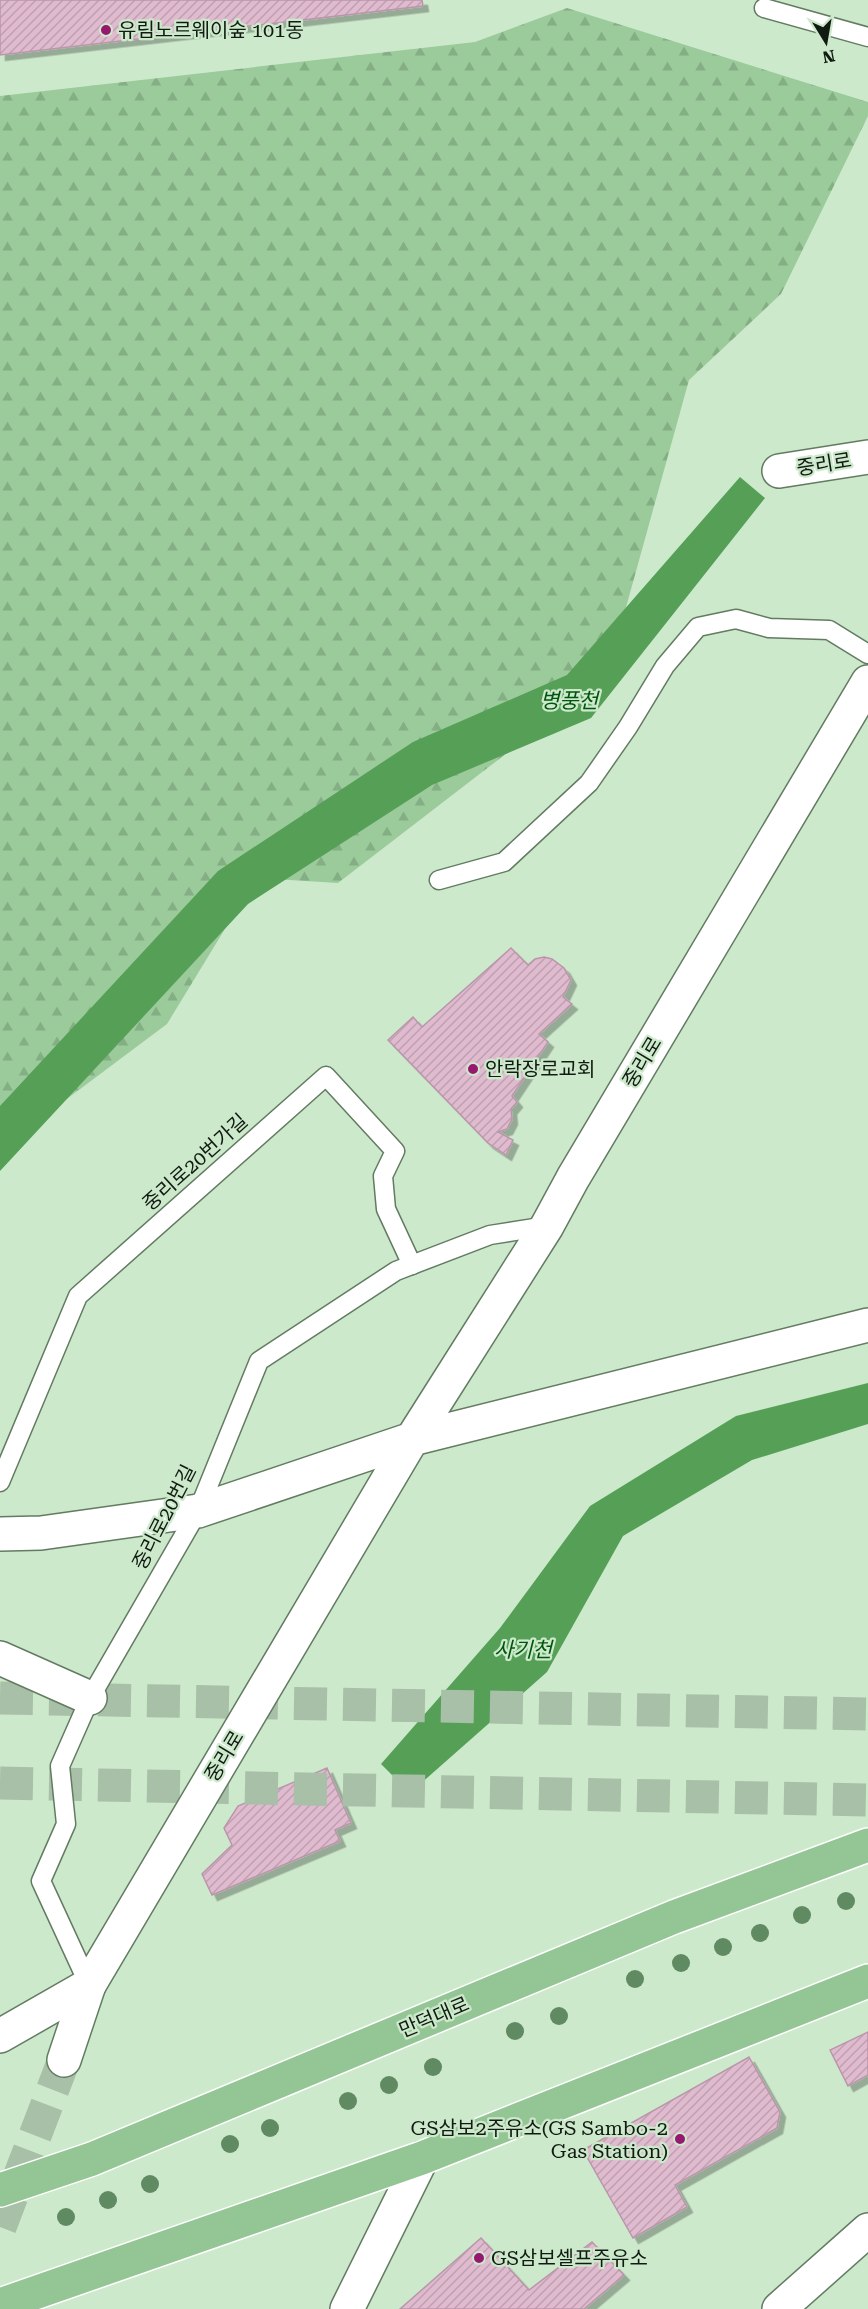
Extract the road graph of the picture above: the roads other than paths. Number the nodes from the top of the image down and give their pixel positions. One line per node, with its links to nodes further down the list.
1 (765, 8): 2 (lane)
2 (868, 38)
3 (868, 457): 4 (street, 중리로)
4 (779, 471)
5 (868, 654): 7 (lane)
6 (868, 682): 8 (street, 중리로)
7 (439, 880)
8 (547, 1226): 9 (lane, 중리로20번길); 11 (street, 중리로)
9 (412, 1265): 12 (lane, 중리로20번가길); 13 (lane, 중리로20번길)
10 (868, 1325): 11 (street)
11 (412, 1439): 13 (street); 19 (street, 중리로)
12 (0, 1482)
13 (198, 1511): 14 (street); 16 (lane, 중리로20번길)
14 (0, 1534)
15 (0, 1658): 16 (street)
16 (90, 1698): 19 (lane, 중리로20번길)
17 (868, 1845): 23 (main road, 만덕대로)
18 (868, 1981): 22 (main road)
19 (89, 1985): 20 (street, 중리로); 21 (street)
20 (0, 2036)
21 (64, 2060)
22 (422, 2158): 25 (main road); 26 (street)
23 (0, 2190)
24 (868, 2230): 27 (street)
25 (0, 2305)
26 (346, 2309)
27 (779, 2309)

